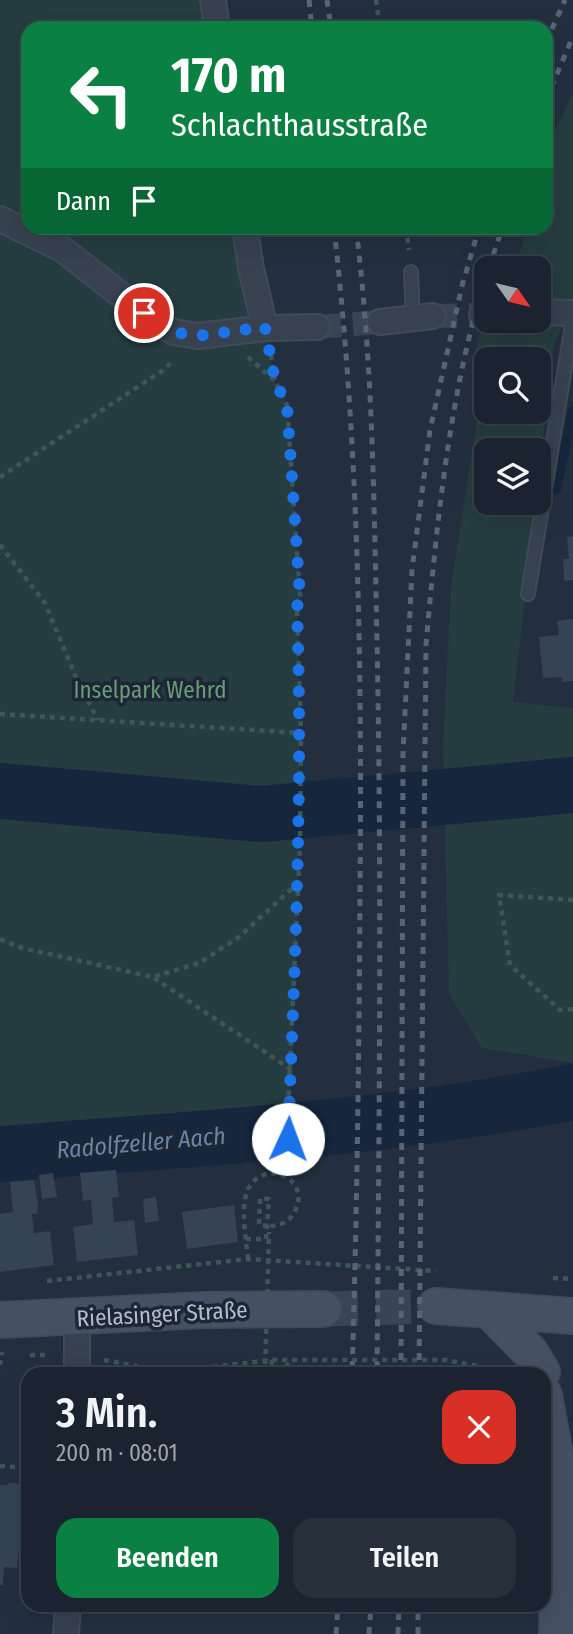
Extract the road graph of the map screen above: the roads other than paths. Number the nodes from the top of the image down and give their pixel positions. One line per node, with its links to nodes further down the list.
1 (213, 0): 2 (street)
2 (216, 21)
3 (0, 219): 4 (street)
4 (21, 229)
5 (34, 235): 12 (street)
6 (246, 235): 12 (street)
7 (411, 272): 10 (lane)
8 (551, 313): 9 (street)
9 (573, 315): 14 (lane)
10 (423, 317): 11 (street)
11 (380, 322)
12 (265, 327): 13 (street)
13 (317, 327)
14 (528, 594)
15 (436, 1306): 17 (main road)
16 (323, 1309): 18 (main road, Rielasinger Straße)
17 (489, 1310): 19 (main road); 22 (main road)
18 (77, 1318): 20 (main road, Rielasinger Straße); 21 (street)
19 (572, 1318): 23 (main road)
20 (0, 1320)
21 (77, 1365)
22 (537, 1367)
23 (549, 1367)
24 (551, 1428): 26 (main road)
25 (573, 1434): 26 (main road)
26 (560, 1482): 29 (main road)
27 (68, 1612): 28 (street)
28 (66, 1634)
29 (556, 1634)

